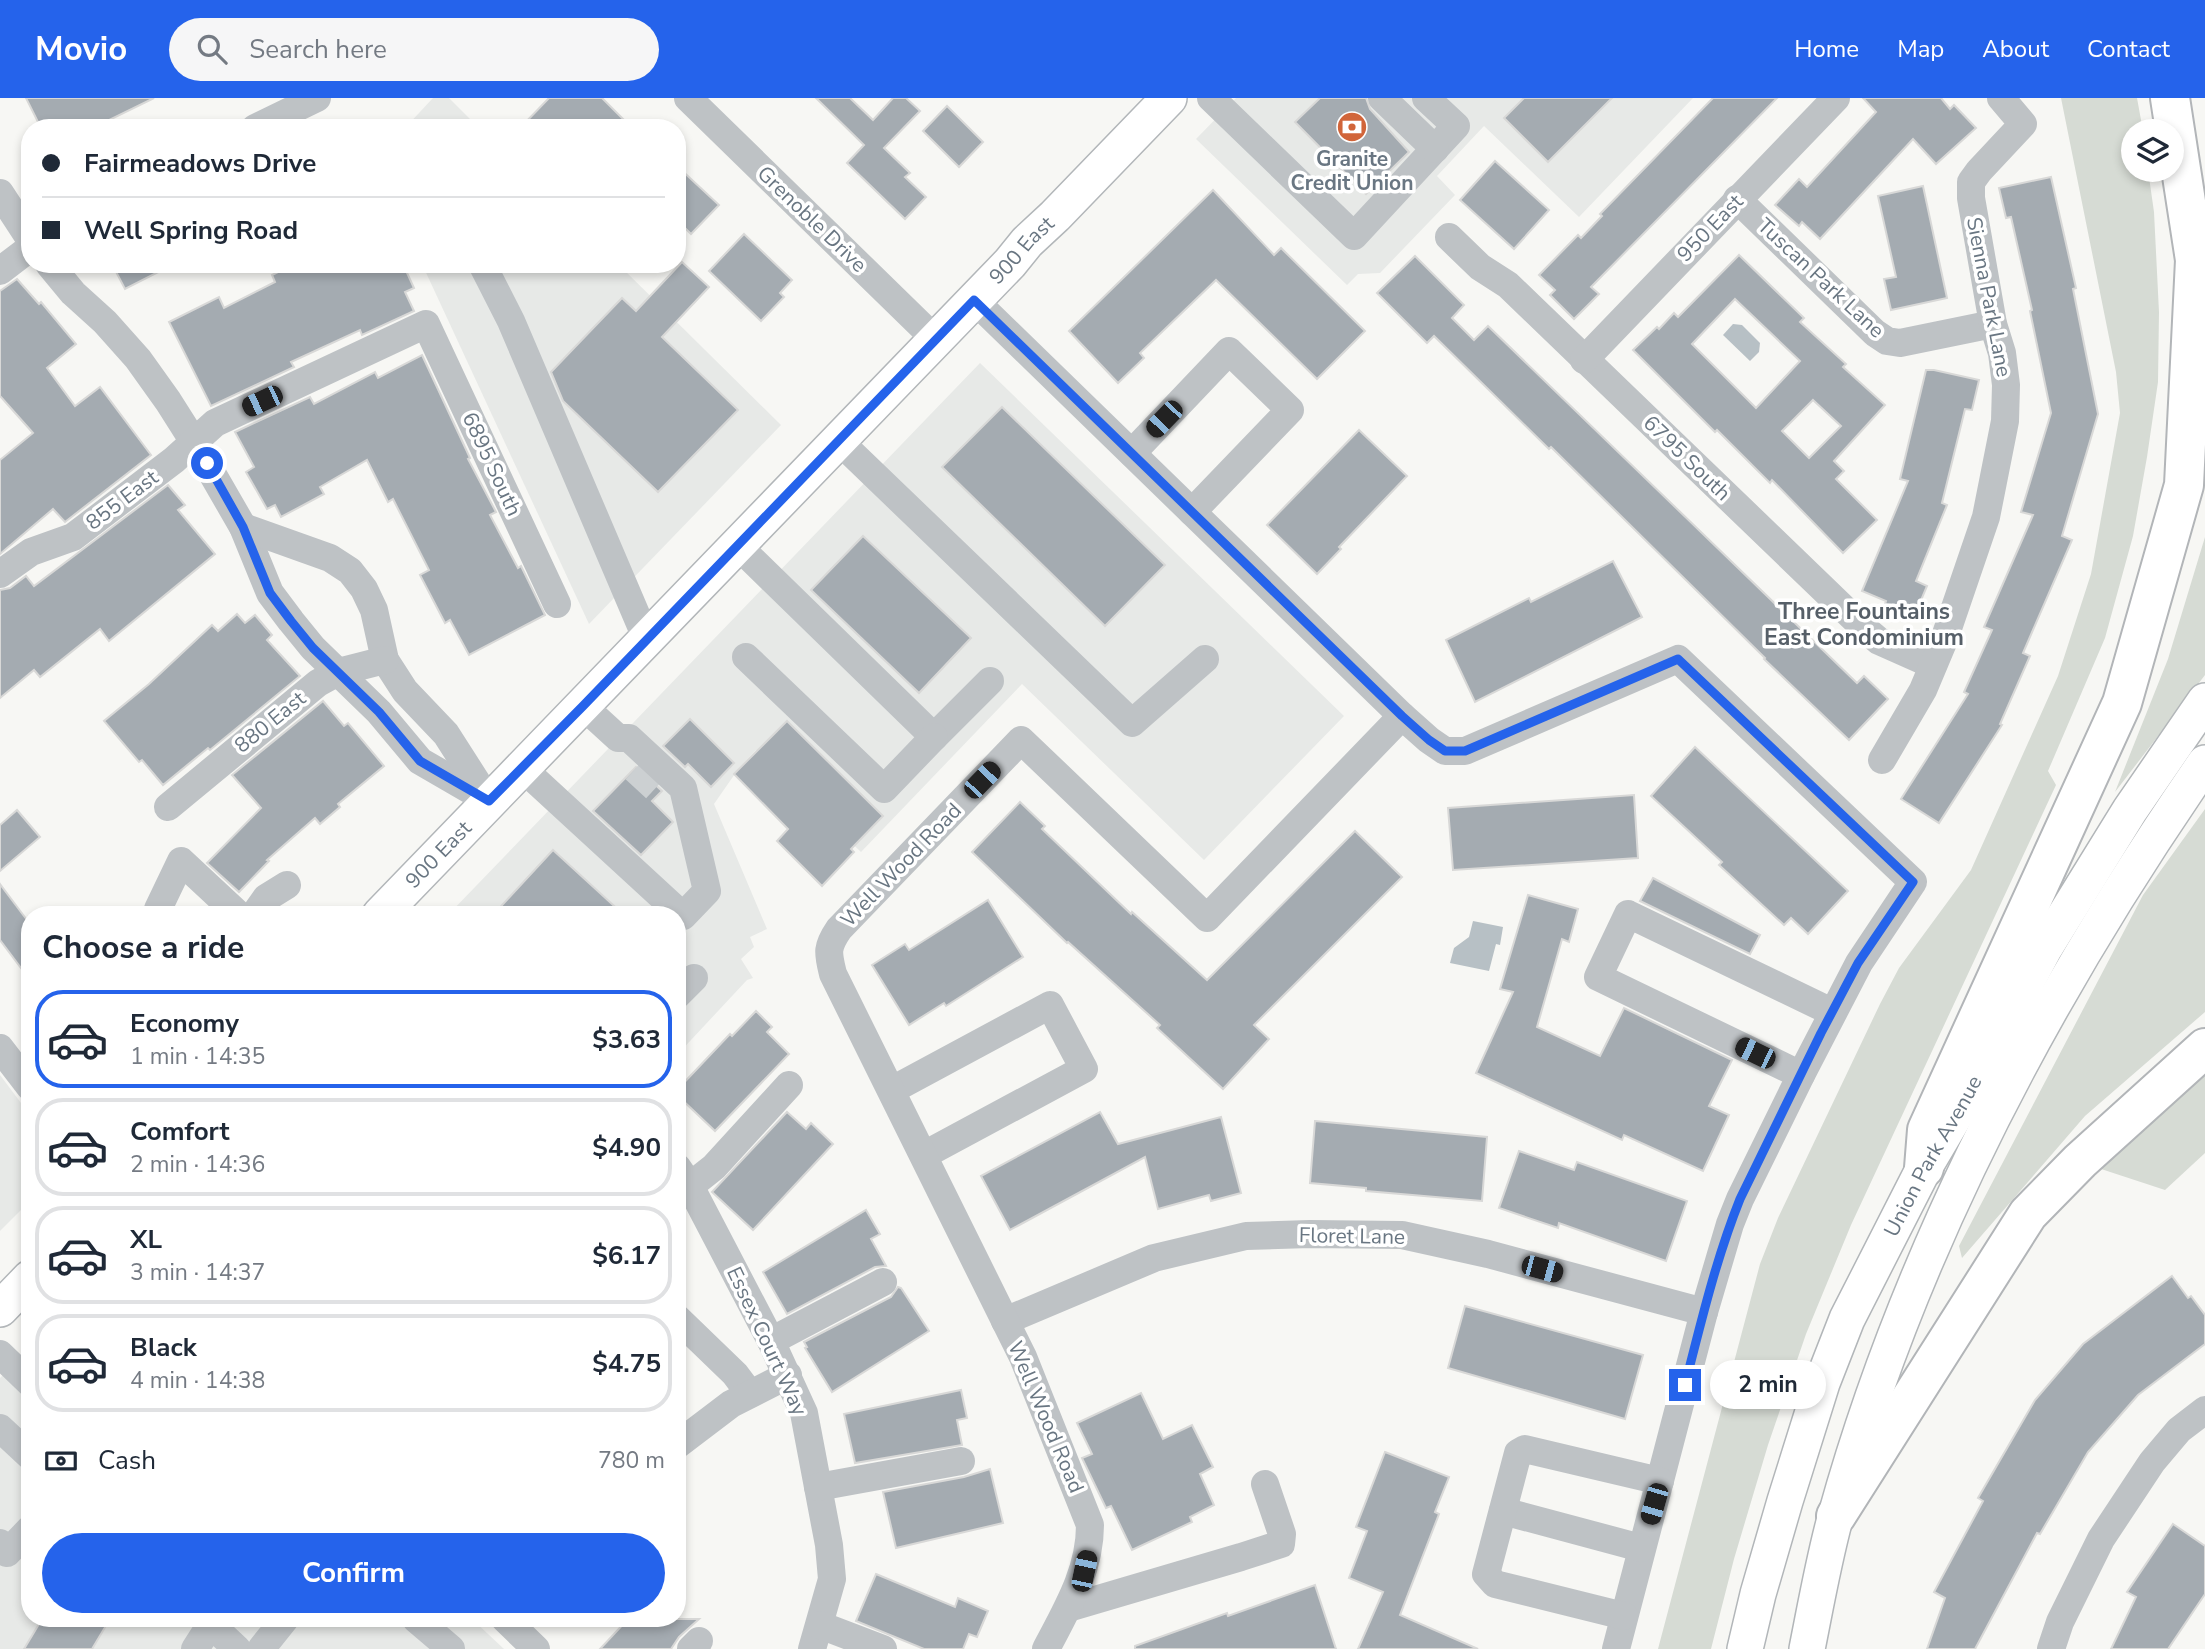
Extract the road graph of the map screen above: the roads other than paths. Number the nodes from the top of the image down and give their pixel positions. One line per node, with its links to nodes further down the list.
1 (317, 98): 10 (street)
2 (688, 98): 23 (street, Grenoble Drive)
3 (1169, 98): 20 (main road, 900 East)
4 (1211, 98): 11 (street)
5 (1382, 98): 11 (street)
6 (1426, 98): 11 (street)
7 (1836, 98): 13 (street, 950 East)
8 (2001, 98): 22 (street, Sienna Park Lane)
9 (2170, 98): 66 (highway)
10 (274, 119)
11 (1435, 149)
12 (0, 193): 14 (street)
13 (1737, 199): 22 (street, Tuscan Park Lane); 24 (street, 950 East)
14 (21, 224)
15 (1449, 237): 24 (street, 6795 South)
16 (21, 241): 17 (street)
17 (0, 271)
18 (57, 273): 26 (street)
19 (487, 273): 33 (street)
20 (974, 300): 23 (main road, 900 East); 27 (street)
21 (426, 324): 26 (street, 855 East); 32 (street, 6895 South)
22 (1993, 324): 37 (street, Sienna Park Lane)
23 (936, 340): 25 (main road, 900 East)
24 (1584, 360): 37 (street, 6795 South)
25 (839, 441): 30 (main road, 900 East); 35 (street)
26 (194, 442): 29 (street); 31 (street, 855 East)
27 (1132, 453): 28 (street); 28 (street)
28 (1192, 512): 42 (street)
29 (243, 527): 36 (street); 38 (street)
30 (738, 546): 33 (main road, 900 East); 43 (street)
31 (0, 574)
32 (557, 604)
33 (647, 640): 41 (main road, 900 East)
34 (746, 657): 43 (street)
35 (1205, 659)
36 (385, 660): 38 (street, 880 East); 49 (street)
37 (1933, 665): 45 (street, Sienna Park Lane)
38 (338, 672): 49 (street); 50 (street, 880 East)
39 (990, 681): 43 (street)
40 (2205, 702): 66 (main road, Union Park Avenue)
41 (583, 706): 44 (street); 47 (main road, 900 East)
42 (1402, 716): 58 (street); 64 (street, Well Wood Road)
43 (934, 737)
44 (618, 738): 48 (street); 57 (street)
45 (1882, 760)
46 (2205, 763): 87 (main road, Union Park Avenue)
47 (522, 768): 49 (main road, 900 East); 56 (street)
48 (635, 769)
49 (489, 801): 55 (main road, 900 East)
50 (167, 807)
51 (287, 885): 54 (street)
52 (159, 906): 53 (street)
53 (229, 906)
54 (260, 906)
55 (389, 906)
56 (672, 906)
57 (686, 913)
58 (1832, 1012): 62 (street); 62 (street)
59 (0, 1048): 61 (street)
60 (2205, 1048): 87 (highway)
61 (21, 1075)
62 (1801, 1075): 72 (street)
63 (789, 1085): 67 (street)
64 (892, 1090): 65 (street, Well Wood Road); 65 (street)
65 (925, 1155): 73 (street, Well Wood Road)
66 (1924, 1168): 107 (main road, Union Park Avenue)
67 (686, 1176)
68 (686, 1181): 75 (street, Essex Court Way)
69 (883, 1282): 75 (street)
70 (21, 1288): 71 (main road)
71 (0, 1310)
72 (1704, 1312): 73 (street, Floret Lane); 83 (street)
73 (1005, 1321): 91 (street, Well Wood Road)
74 (686, 1327): 79 (street)
75 (771, 1341): 78 (street, Essex Court Way)
76 (0, 1354): 77 (street)
77 (21, 1374)
78 (788, 1375): 79 (street); 85 (street, Essex Court Way)
79 (750, 1394): 81 (street)
80 (2205, 1410): 109 (street)
81 (686, 1438)
82 (961, 1461): 85 (street)
83 (1660, 1481): 86 (street); 90 (street)
84 (1265, 1484): 91 (street)
85 (818, 1487): 98 (street, Essex Court Way)
86 (1503, 1511): 90 (street); 92 (street)
87 (1836, 1516): 108 (main road, Union Park Avenue)
88 (21, 1538): 89 (street)
89 (0, 1543)
90 (1641, 1548): 92 (street)
91 (1068, 1608): 105 (street, Well Wood Road)
92 (1624, 1616): 106 (street)
93 (206, 1627): 99 (street)
94 (213, 1627): 100 (street)
95 (279, 1627): 101 (street)
96 (425, 1627): 102 (street)
97 (513, 1627): 103 (street)
98 (816, 1637): 104 (street)
99 (195, 1649)
100 (237, 1649)
101 (261, 1649)
102 (451, 1649)
103 (536, 1649)
104 (883, 1649)
105 (1046, 1649)
106 (1616, 1649)
107 (1745, 1649)
108 (1807, 1649)
109 (2051, 1649)

